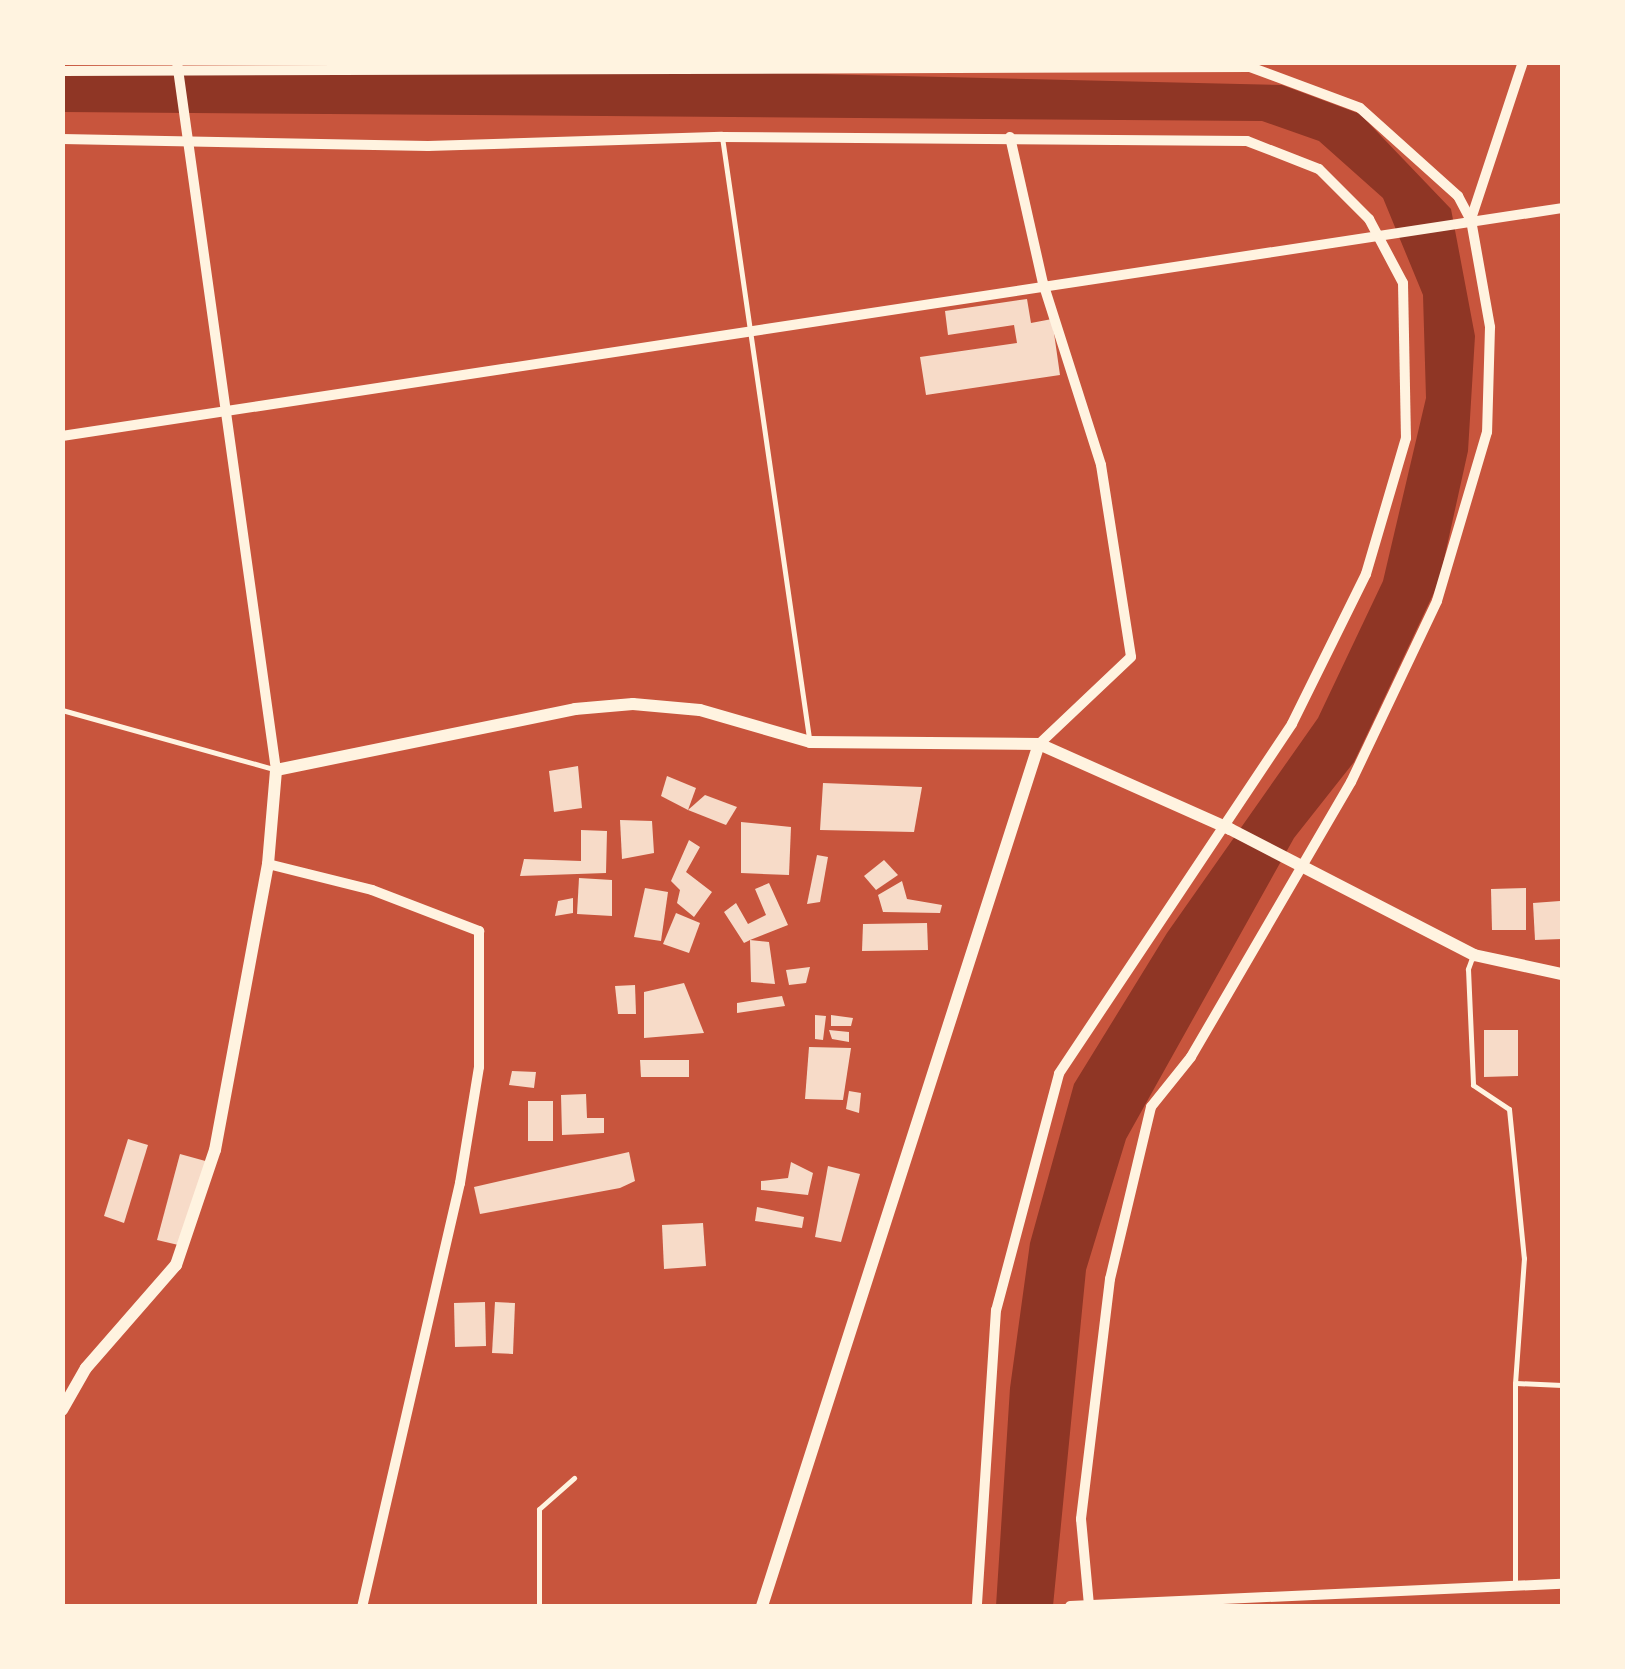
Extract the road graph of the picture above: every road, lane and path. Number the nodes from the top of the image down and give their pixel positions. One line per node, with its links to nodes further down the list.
1 (1523, 62): 11 (street)
2 (178, 66): 3 (street); 5 (street); 9 (street)
3 (723, 67): 4 (street)
4 (1030, 67): 11 (street)
5 (62, 72)
6 (1010, 136): 7 (street); 12 (street); 13 (street)
7 (722, 137): 9 (street); 14 (lane)
8 (62, 139): 9 (street)
9 (189, 144): 15 (street)
10 (1562, 208): 11 (street)
11 (1471, 220): 12 (street); 23 (street)
12 (1378, 233): 13 (street); 21 (street)
13 (1044, 283): 14 (street); 19 (street)
14 (751, 331): 15 (street); 18 (lane)
15 (223, 412): 16 (street); 20 (street)
16 (62, 436)
17 (62, 710): 20 (lane)
18 (810, 742): 19 (street); 20 (street)
19 (1039, 744): 21 (street); 35 (street)
20 (276, 770): 22 (street)
21 (1225, 827): 23 (street); 36 (street)
22 (268, 864): 28 (street); 33 (street)
23 (1300, 867): 24 (street); 32 (street)
24 (1474, 954): 25 (street); 26 (lane)
25 (1562, 974)
26 (1515, 1384): 27 (lane); 31 (lane)
27 (1562, 1385)
28 (62, 1410)
29 (574, 1478): 34 (lane)
30 (1562, 1584): 31 (street)
31 (1515, 1586): 32 (street)
32 (1089, 1605): 37 (street)
33 (362, 1606)
34 (539, 1606)
35 (762, 1606)
36 (977, 1606)
37 (1070, 1606)

